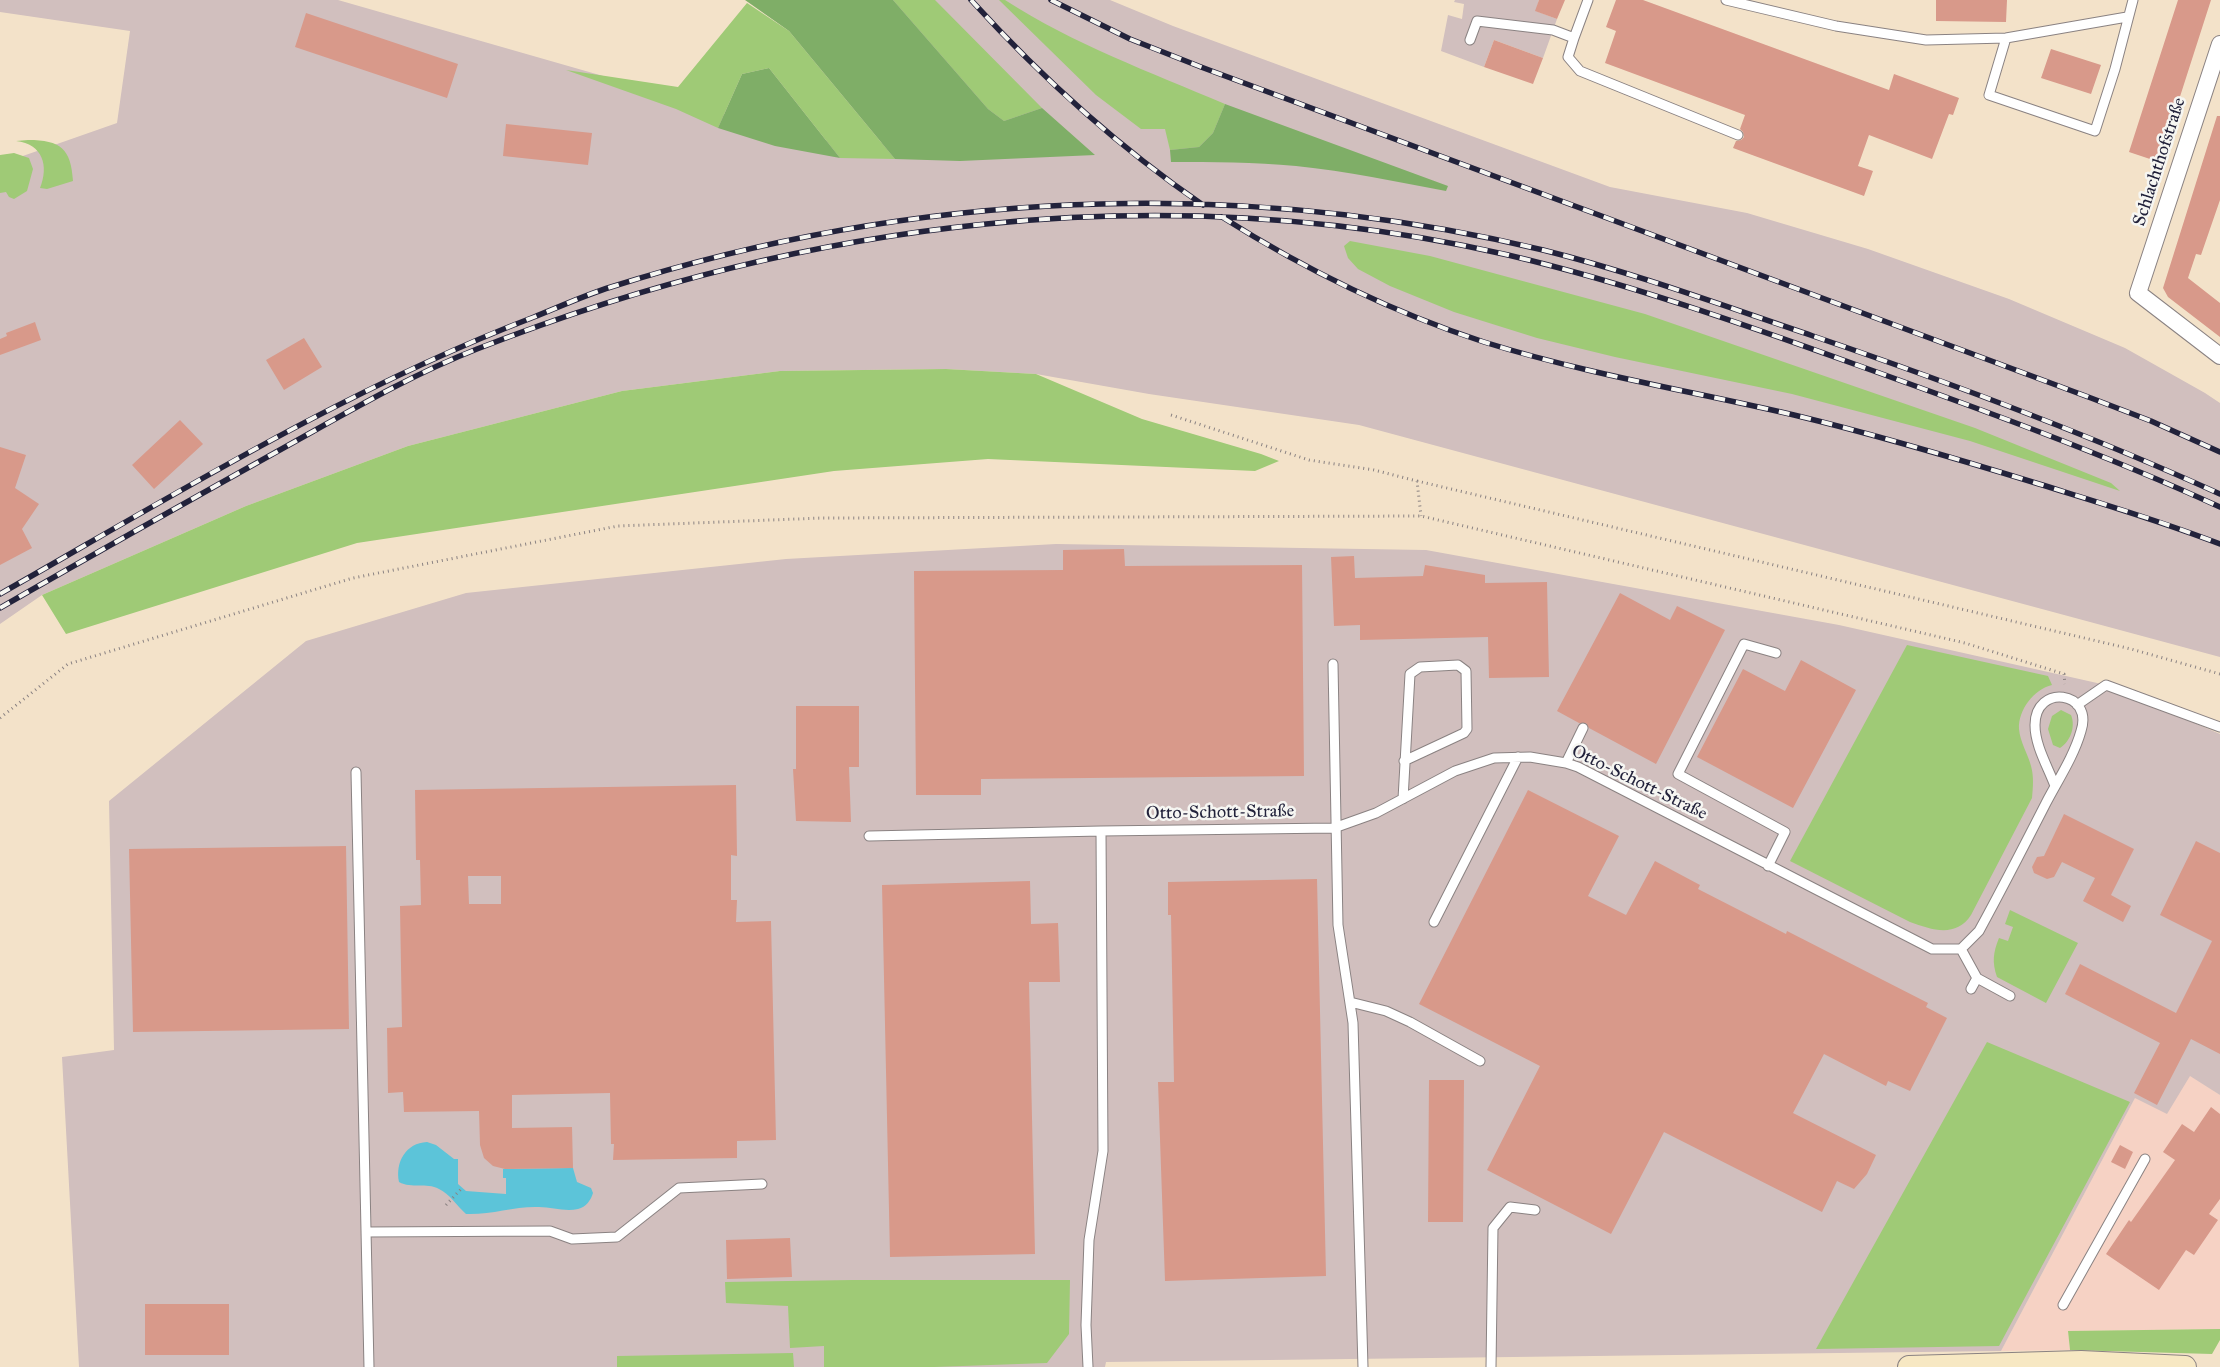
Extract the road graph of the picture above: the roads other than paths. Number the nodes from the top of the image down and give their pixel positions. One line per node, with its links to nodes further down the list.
1 (1588, 0): 5 (lane)
2 (1726, 0): 6 (lane)
3 (2133, 0): 4 (lane)
4 (2127, 18): 6 (lane); 6 (lane)
5 (1574, 38): 7 (lane); 9 (lane)
6 (2006, 38)
7 (1470, 40)
8 (2220, 44): 10 (street, Schlachthofstraße)
9 (1738, 135)
10 (2220, 356)
11 (1776, 653): 25 (lane)
12 (1333, 664): 22 (lane)
13 (2077, 704): 14 (lane); 20 (lane); 20 (lane)
14 (2220, 727)
15 (1583, 728): 18 (lane)
16 (1518, 757): 18 (lane, Otto-Schott-Straße); 21 (lane, Otto-Schott-Straße); 26 (lane)
17 (1404, 761): 17 (lane); 21 (lane)
18 (1566, 762): 25 (lane, Otto-Schott-Straße)
19 (356, 772): 36 (lane)
20 (2055, 786): 27 (lane)
21 (1403, 799): 22 (lane, Otto-Schott-Straße)
22 (1334, 828): 23 (lane, Otto-Schott-Straße); 31 (lane)
23 (1101, 831): 24 (lane, Otto-Schott-Straße); 40 (lane)
24 (869, 836)
25 (1768, 866): 27 (lane, Otto-Schott-Straße)
26 (1434, 922)
27 (1961, 949): 28 (lane)
28 (1977, 978): 29 (lane); 30 (lane)
29 (1971, 989)
30 (2010, 996)
31 (1350, 1002): 32 (lane); 41 (lane)
32 (1480, 1061)
33 (2145, 1159): 37 (lane)
34 (762, 1184): 36 (lane)
35 (1535, 1210): 42 (lane)
36 (366, 1232): 39 (lane)
37 (2063, 1305)
38 (2079, 1365): 43 (street); 44 (street)
39 (369, 1367)
40 (1088, 1367)
41 (1363, 1367)
42 (1491, 1367)
43 (1909, 1367)
44 (2185, 1367)

